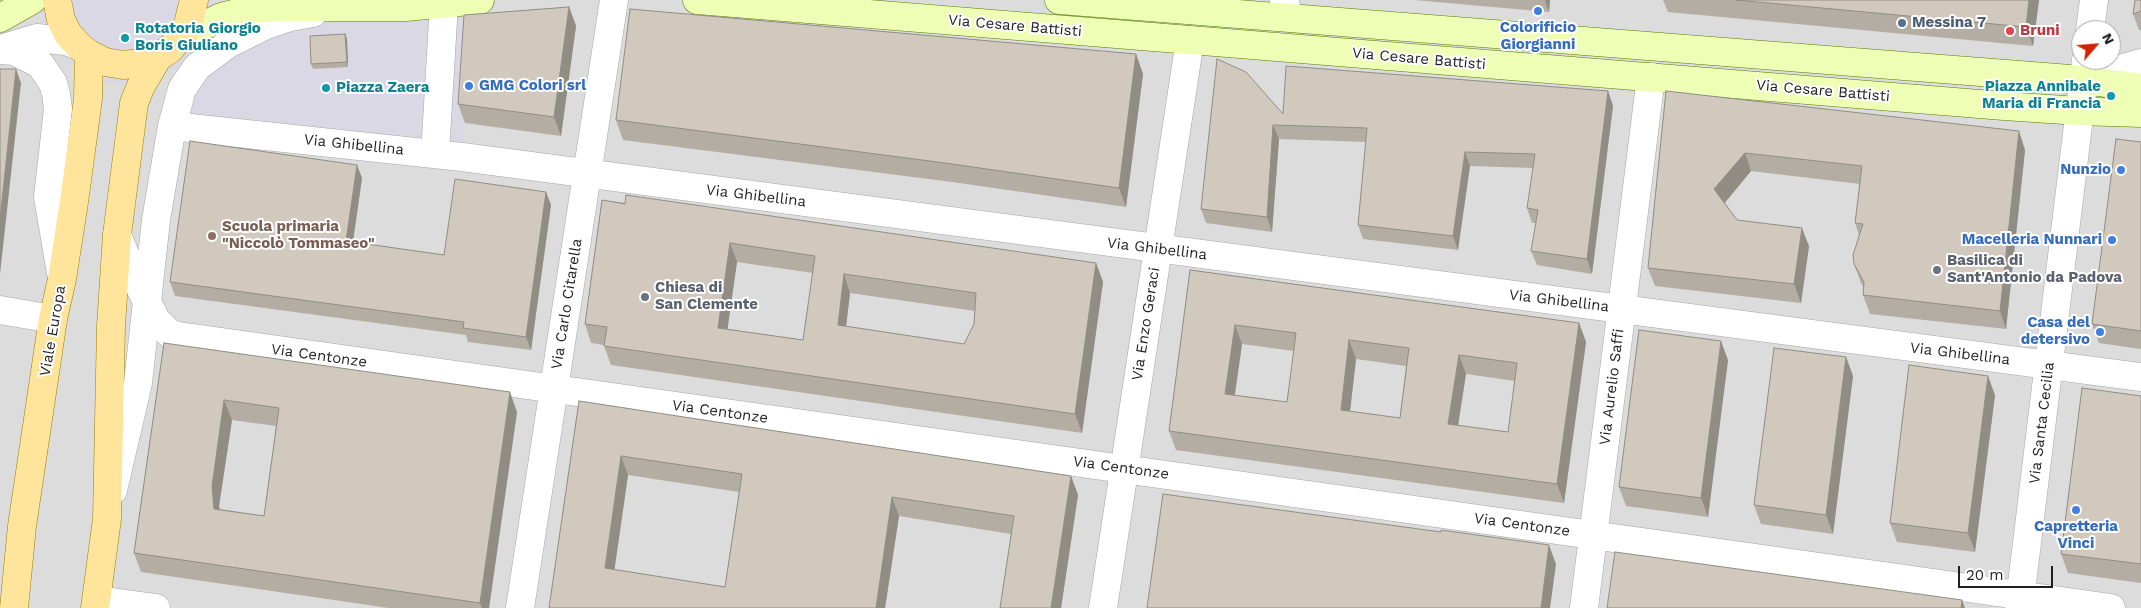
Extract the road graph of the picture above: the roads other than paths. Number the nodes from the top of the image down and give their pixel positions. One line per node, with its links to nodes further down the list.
1 (32, 0): 13 (main road)
2 (57, 0): 18 (main road)
3 (194, 0): 15 (main road)
4 (480, 0): 10 (main road)
5 (614, 0): 30 (street, Via Carlo Citarella)
6 (697, 0): 16 (main road, Via Cesare Battisti)
7 (1059, 0): 9 (main road, Via Cesare Battisti)
8 (2094, 0): 14 (street)
9 (1122, 2): 12 (main road, Via Cesare Battisti)
10 (444, 4): 11 (main road); 29 (street)
11 (336, 8): 15 (main road); 28 (street)
12 (1286, 9): 22 (main road, Via Cesare Battisti)
13 (0, 18)
14 (2091, 20)
15 (180, 38): 19 (main road)
16 (1190, 40): 24 (main road, Via Cesare Battisti); 32 (street, Via Enzo Geraci)
17 (0, 49): 18 (street); 33 (street)
18 (84, 50): 19 (main road); 33 (main road, Viale Europa)
19 (158, 56): 31 (main road)
20 (2141, 63): 21 (street)
21 (2121, 65)
22 (2071, 69)
23 (2084, 70): 25 (main road, Via Cesare Battisti); 26 (street, Via Santa Cecilia)
24 (1651, 77): 26 (main road, Via Cesare Battisti); 35 (street, Via Aurelio Saffi)
25 (2141, 88)
26 (2079, 111): 27 (main road, Via Cesare Battisti); 38 (street, Via Santa Cecilia)
27 (2141, 113)
28 (172, 126): 29 (street, Via Ghibellina); 34 (street)
29 (435, 154): 30 (street, Via Ghibellina)
30 (587, 174): 32 (street, Via Ghibellina); 40 (street, Via Carlo Citarella)
31 (117, 236): 34 (street, Via Centonze); 42 (main road)
32 (1158, 248): 35 (street, Via Ghibellina); 41 (street, Via Enzo Geraci)
33 (62, 279): 37 (main road, Viale Europa)
34 (148, 302): 40 (street, Via Centonze); 42 (street)
35 (1622, 309): 38 (street, Via Ghibellina); 43 (street, Via Aurelio Saffi)
36 (0, 310): 37 (street)
37 (53, 319): 46 (main road, Viale Europa)
38 (2049, 365): 39 (street, Via Ghibellina); 44 (street, Via Santa Cecilia)
39 (2141, 378)
40 (554, 388): 41 (street, Via Centonze); 48 (street, Via Carlo Citarella)
41 (1124, 469): 43 (street, Via Centonze); 49 (street, Via Enzo Geraci)
42 (107, 518): 45 (main road)
43 (1593, 535): 44 (street, Via Centonze); 50 (street, Via Aurelio Saffi)
44 (2020, 602): 51 (street, Via Centonze)
45 (96, 604): 47 (street)
46 (14, 608)
47 (156, 608)
48 (520, 608)
49 (1103, 608)
50 (1584, 608)
51 (2111, 608)

